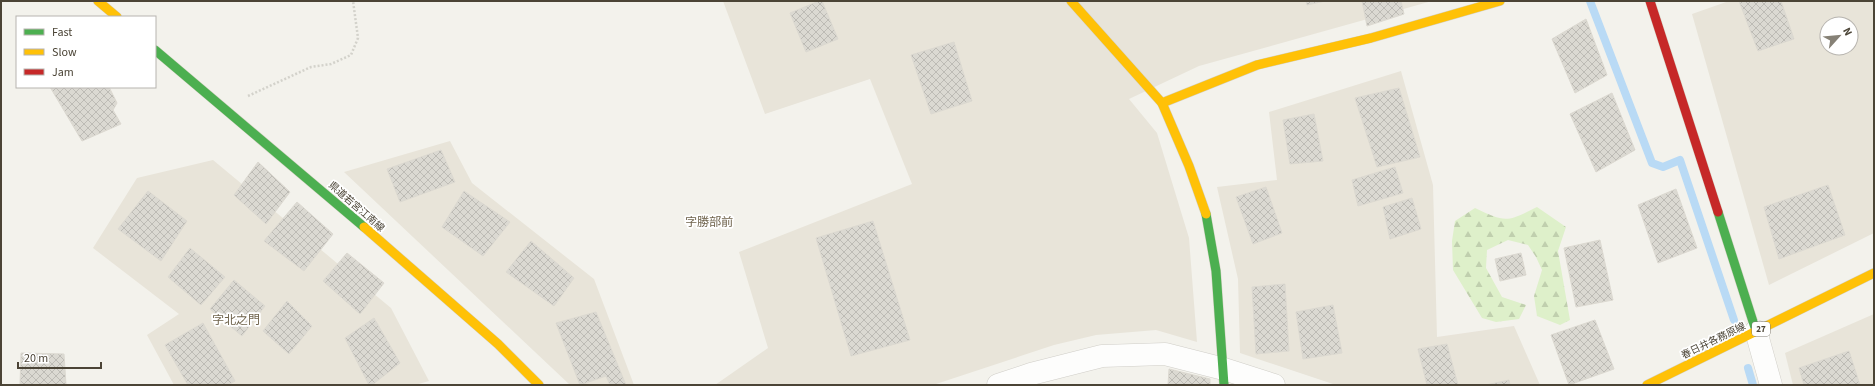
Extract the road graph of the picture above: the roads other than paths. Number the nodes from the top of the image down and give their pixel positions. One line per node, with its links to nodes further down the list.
1 (98, 1): 5 (street)
2 (1071, 1): 7 (street)
3 (1500, 1): 7 (street)
4 (1650, 1): 9 (street)
5 (115, 16)
6 (156, 51): 11 (street, 県道若宮江南線)
7 (1162, 103): 10 (street)
8 (1874, 273): 9 (street, 春日井各務原線 / 27)
9 (1756, 331): 14 (street, 春日井各務原線 / 27); 15 (street)
10 (1224, 377): 12 (street); 13 (street)
11 (539, 385)
12 (998, 385)
13 (1274, 385)
14 (1647, 385)
15 (1771, 385)

